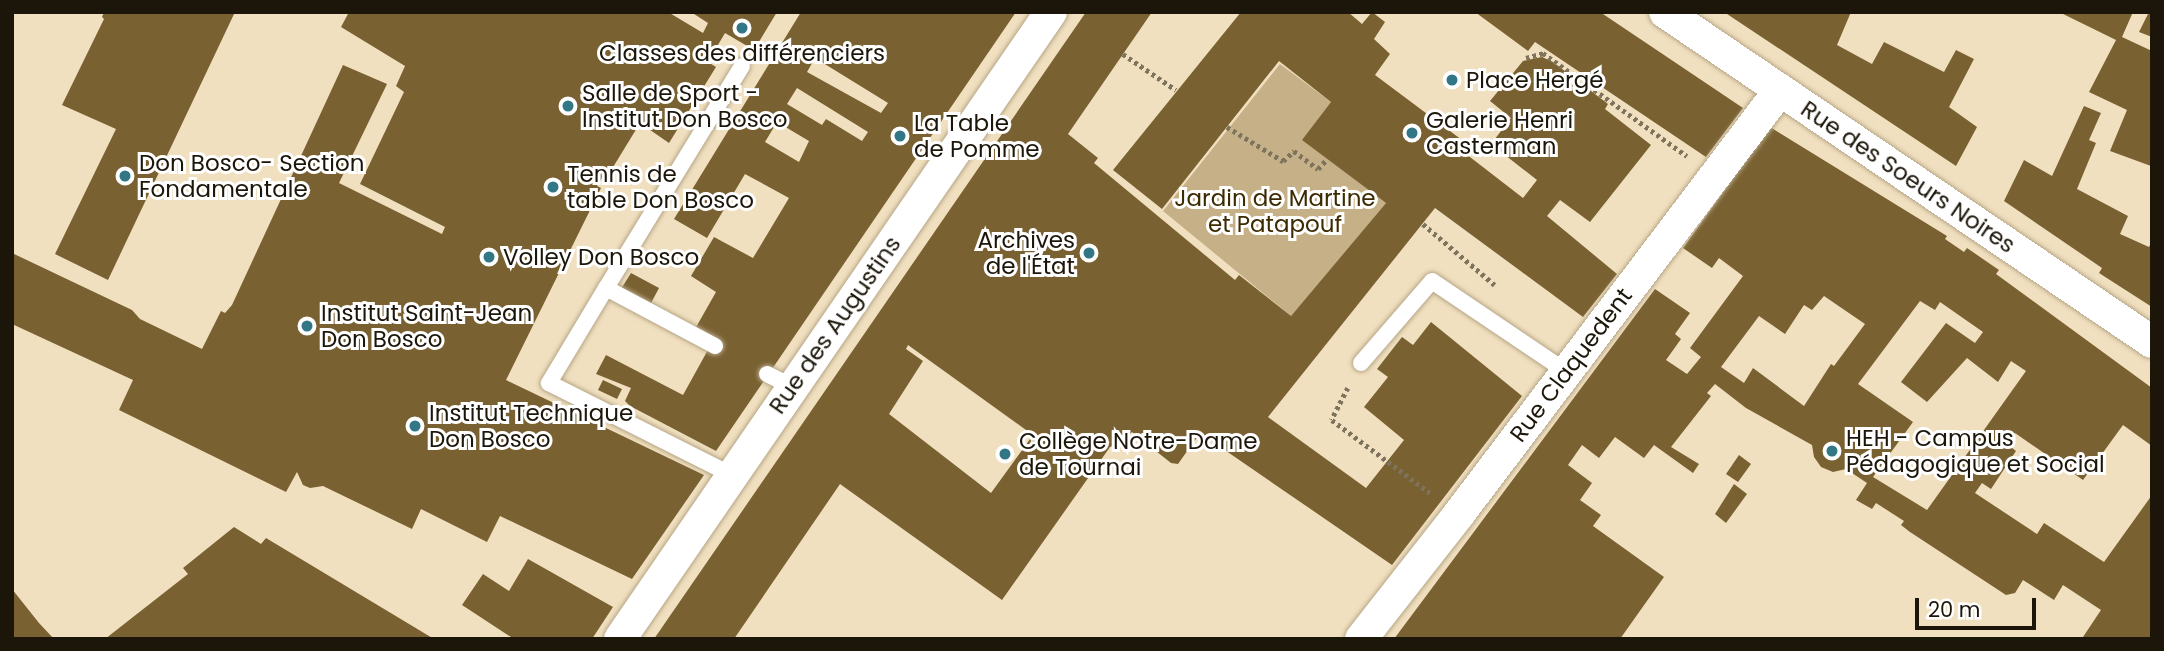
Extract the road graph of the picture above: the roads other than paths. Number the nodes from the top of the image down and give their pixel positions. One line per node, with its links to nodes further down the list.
1 (1051, 12): 10 (street, Rue des Augustins)
2 (1665, 12): 4 (street, Rue des Soeurs Noires)
3 (742, 66): 5 (lane)
4 (1780, 90): 6 (street, Rue des Soeurs Noires); 9 (street, Rue Claquedent)
5 (606, 288): 7 (lane); 10 (lane)
6 (2152, 342)
7 (715, 346)
8 (1361, 363): 9 (lane)
9 (1567, 372): 12 (street, Rue Claquedent)
10 (732, 475): 11 (street, Rue des Augustins)
11 (620, 639)
12 (1361, 639)

